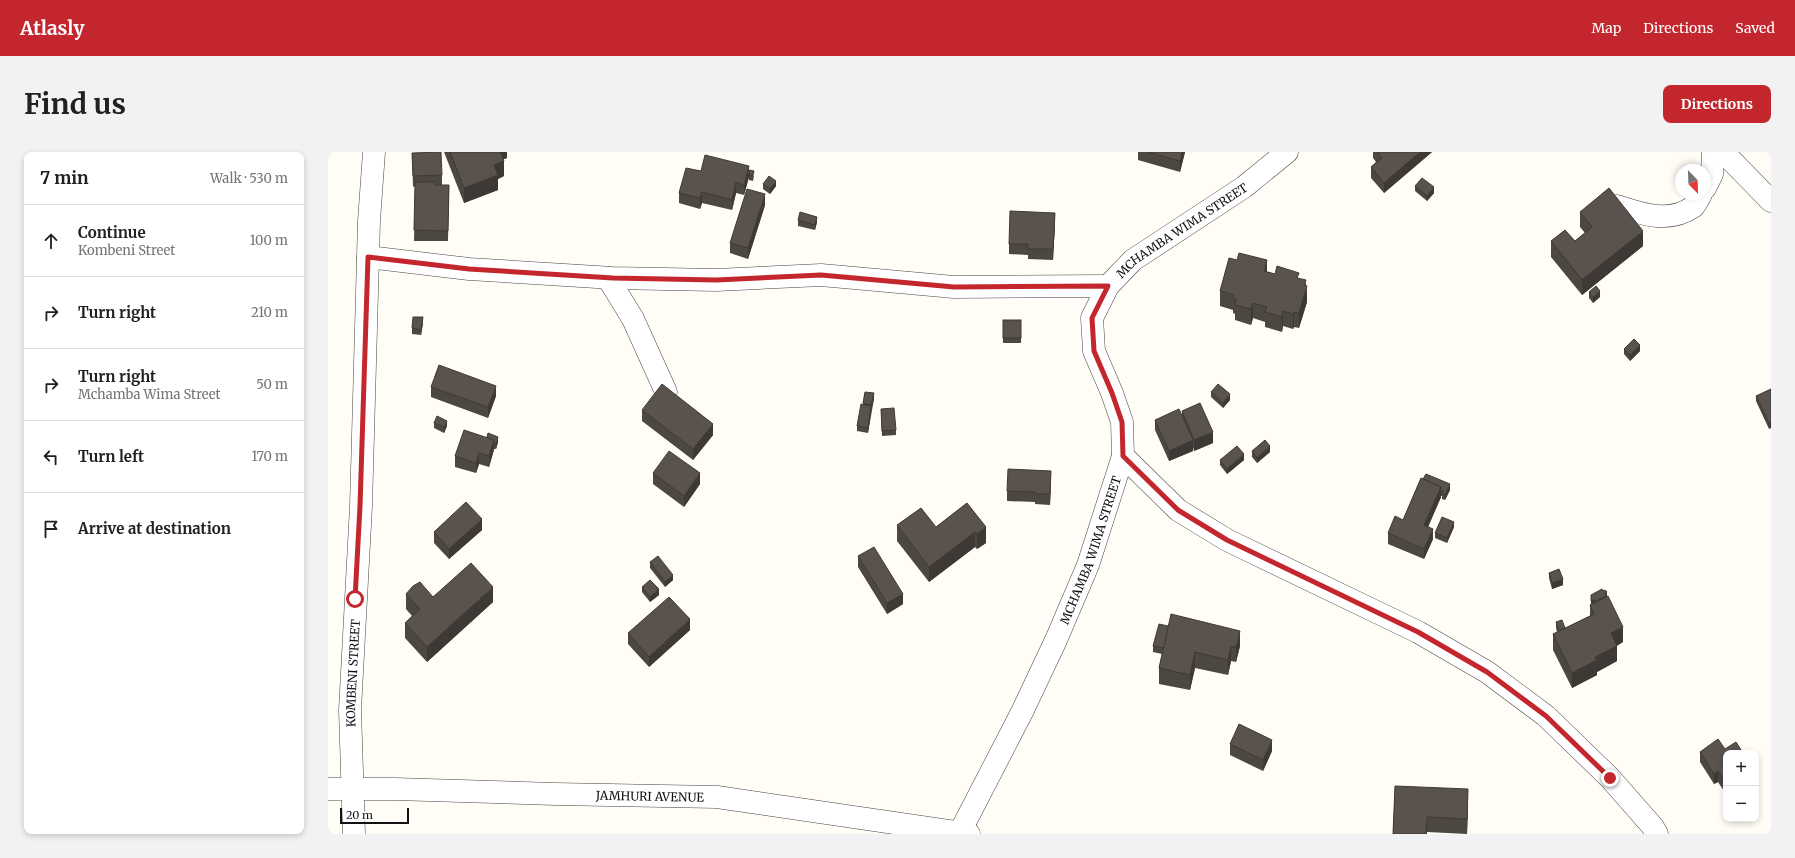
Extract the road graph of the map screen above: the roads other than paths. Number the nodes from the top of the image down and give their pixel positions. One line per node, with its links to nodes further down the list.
1 (374, 152): 9 (street, KOMBENI STREET)
2 (1288, 152): 11 (street, MCHAMBA WIMA STREET)
3 (1713, 152): 5 (street)
4 (1724, 152): 7 (street)
5 (1711, 176)
6 (1698, 200): 8 (street)
7 (1771, 201)
8 (1617, 206)
9 (368, 257): 10 (street); 15 (street, KOMBENI STREET)
10 (608, 278): 11 (street); 12 (street)
11 (1108, 286): 13 (street, MCHAMBA WIMA STREET)
12 (666, 392)
13 (1123, 456): 16 (street, MCHAMBA WIMA STREET); 18 (street)
14 (328, 789): 15 (street, JAMHURI AVENUE)
15 (352, 790): 16 (street, JAMHURI AVENUE); 17 (street, KOMBENI STREET)
16 (964, 833)
17 (354, 834)
18 (1657, 834)

